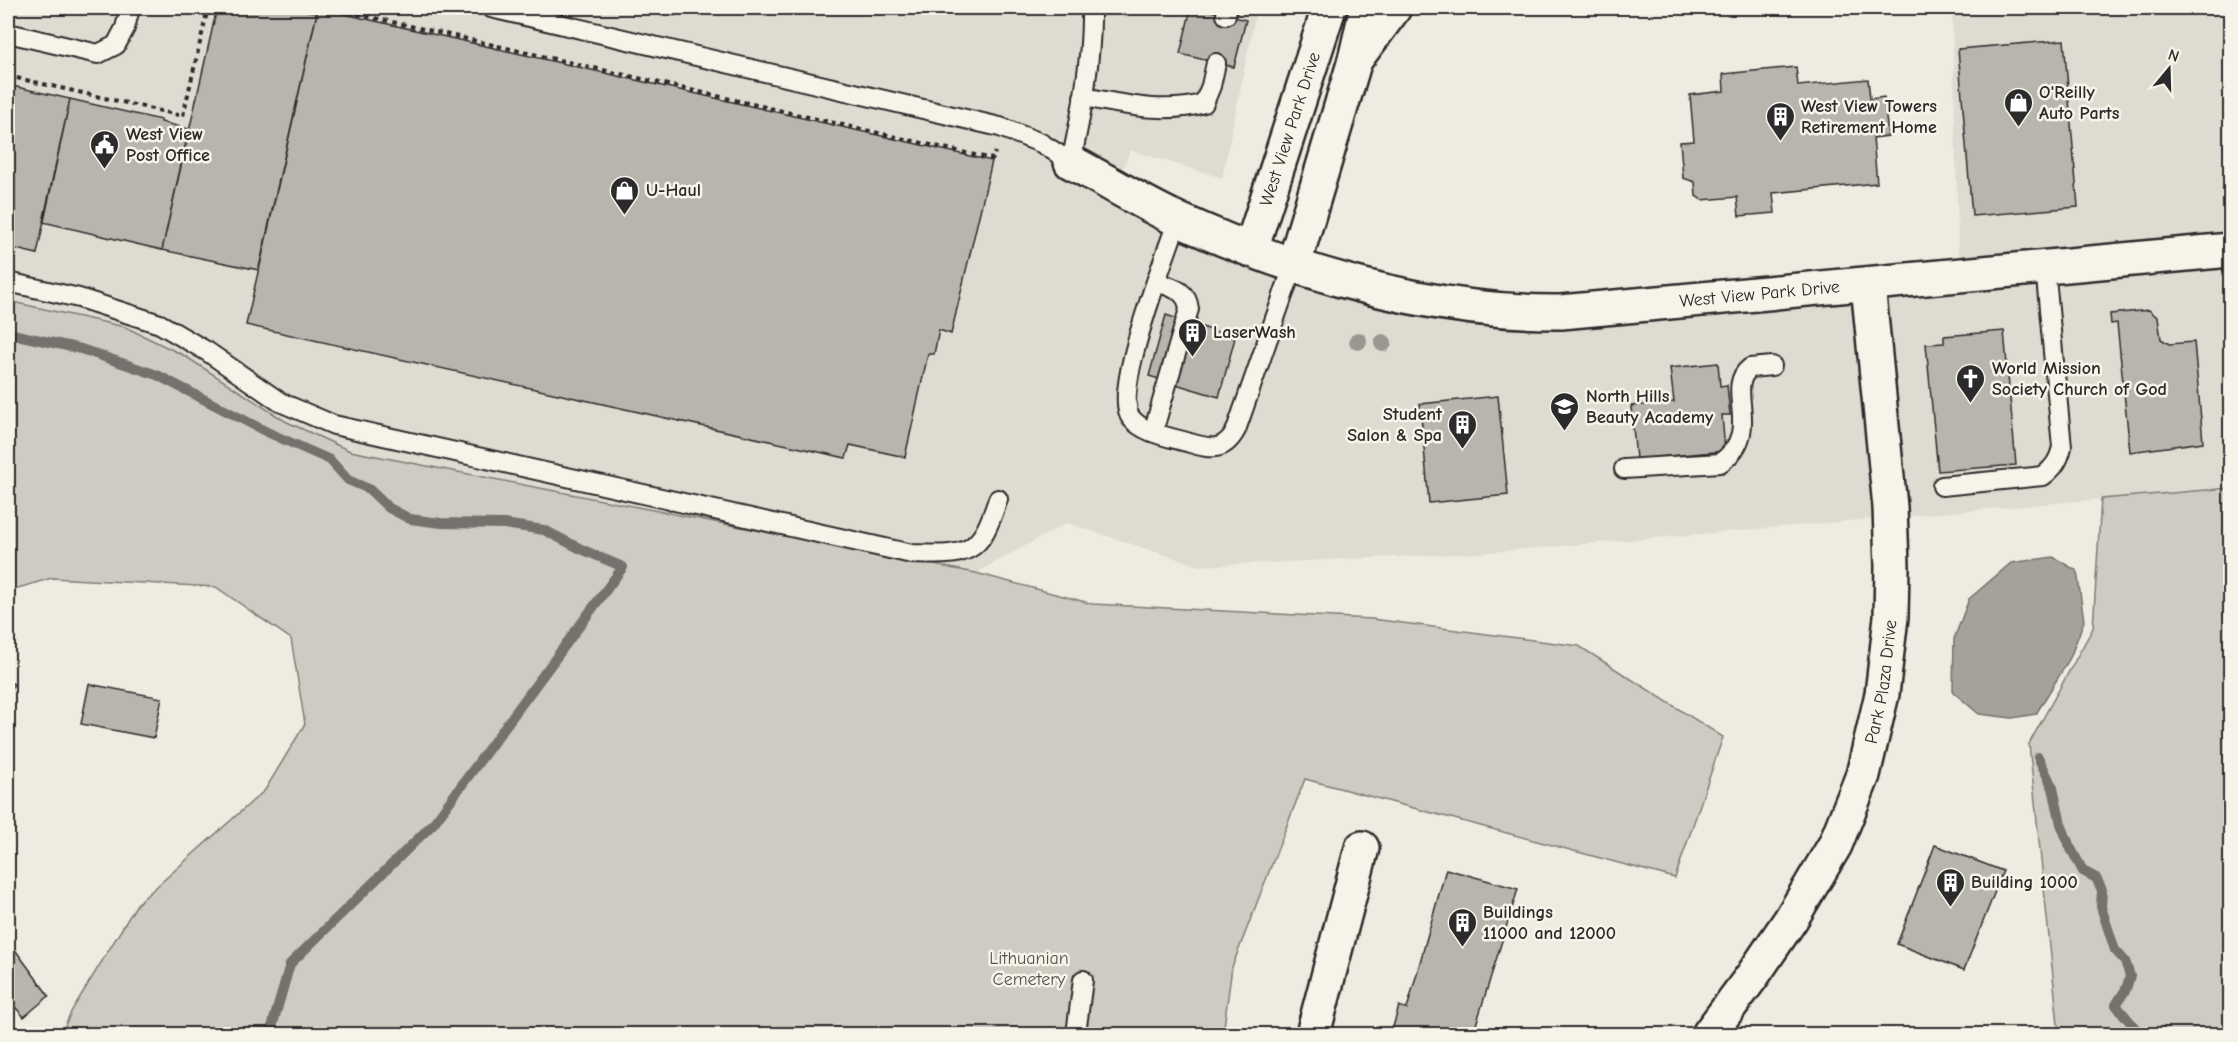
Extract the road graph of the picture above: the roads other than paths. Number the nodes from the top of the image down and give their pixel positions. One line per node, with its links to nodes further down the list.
1 (130, 8): 7 (lane)
2 (491, 8): 11 (lane)
3 (1091, 8): 10 (lane)
4 (1329, 8): 13 (street, West View Park Drive)
5 (1367, 8): 8 (street)
6 (1394, 8): 8 (street)
7 (8, 33)
8 (1355, 60): 15 (street)
9 (1216, 63): 10 (lane)
10 (1083, 97): 11 (lane)
11 (1071, 162): 12 (street, West View Park Drive)
12 (1178, 219): 13 (street, West View Park Drive); 18 (lane)
13 (1251, 249): 15 (street, West View Park Drive)
14 (2230, 250): 16 (street, West View Park Drive)
15 (1294, 264): 19 (street, West View Park Drive); 21 (lane)
16 (2045, 267): 19 (street, West View Park Drive); 23 (lane)
17 (8, 282): 24 (lane)
18 (1157, 282): 21 (lane); 21 (lane)
19 (1868, 285): 29 (street, Park Plaza Drive)
20 (1772, 366): 22 (lane)
21 (1153, 432)
22 (1624, 469)
23 (1942, 486)
24 (998, 499)
25 (1362, 848): 28 (street)
26 (1083, 980): 27 (lane)
27 (1076, 1035)
28 (1313, 1035)
29 (1709, 1035)

